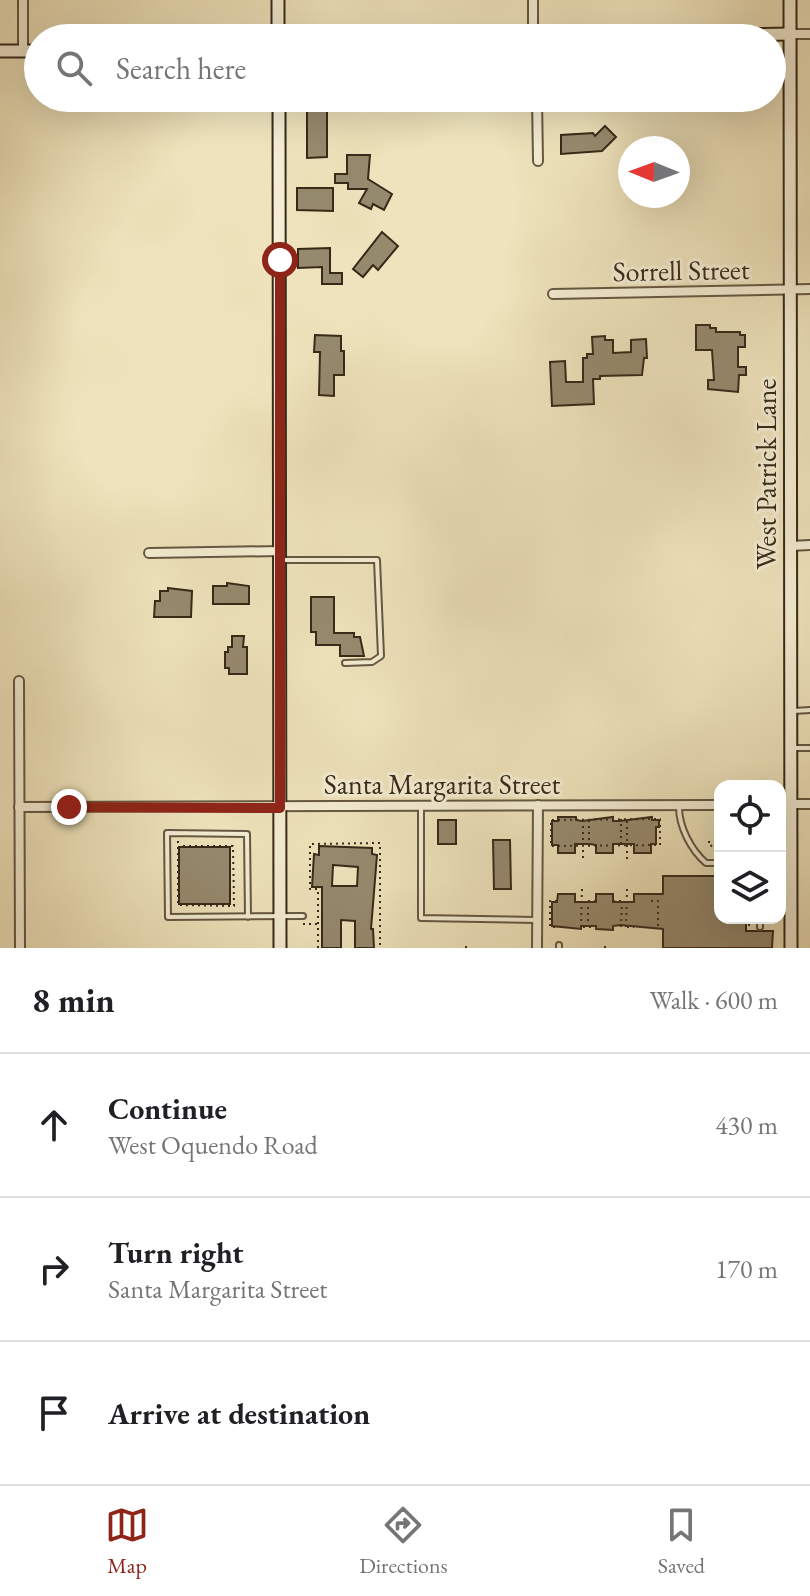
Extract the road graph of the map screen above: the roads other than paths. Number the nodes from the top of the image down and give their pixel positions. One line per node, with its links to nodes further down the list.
1 (23, 0): 11 (street)
2 (278, 0): 5 (street)
3 (533, 0): 6 (street)
4 (790, 0): 8 (street, West Patrick Lane)
5 (278, 24)
6 (533, 24)
7 (786, 34): 8 (street)
8 (790, 34): 9 (street); 16 (street, West Patrick Lane)
9 (810, 34)
10 (0, 51): 11 (street)
11 (23, 51)
12 (279, 112): 21 (street)
13 (537, 112): 14 (street)
14 (538, 161)
15 (810, 289): 16 (street, Sorrell Street)
16 (790, 290): 17 (street, Sorrell Street); 19 (street, West Patrick Lane)
17 (553, 294)
18 (810, 545): 19 (street)
19 (790, 546): 25 (street, West Patrick Lane)
20 (149, 553): 21 (street)
21 (280, 556): 22 (lane); 36 (street)
22 (345, 663)
23 (19, 681): 35 (street)
24 (810, 710): 25 (lane)
25 (790, 711): 26 (street, West Patrick Lane)
26 (790, 748): 27 (lane); 28 (street, West Patrick Lane)
27 (810, 748)
28 (786, 793)
29 (786, 804): 30 (street)
30 (810, 804)
31 (538, 805): 32 (street, Santa Margarita Street); 34 (street, Santa Margarita Street); 42 (street)
32 (679, 805): 33 (street, Santa Margarita Street); 37 (lane)
33 (714, 805)
34 (421, 806): 36 (street, Santa Margarita Street); 42 (lane)
35 (19, 807): 36 (street, Santa Margarita Street); 43 (street)
36 (280, 808): 41 (street)
37 (714, 863)
38 (786, 876): 46 (street, West Patrick Lane)
39 (303, 916): 41 (lane)
40 (248, 917): 40 (lane); 41 (lane)
41 (280, 917): 44 (street)
42 (537, 920): 45 (street)
43 (20, 948)
44 (280, 948)
45 (537, 948)
46 (791, 948)

